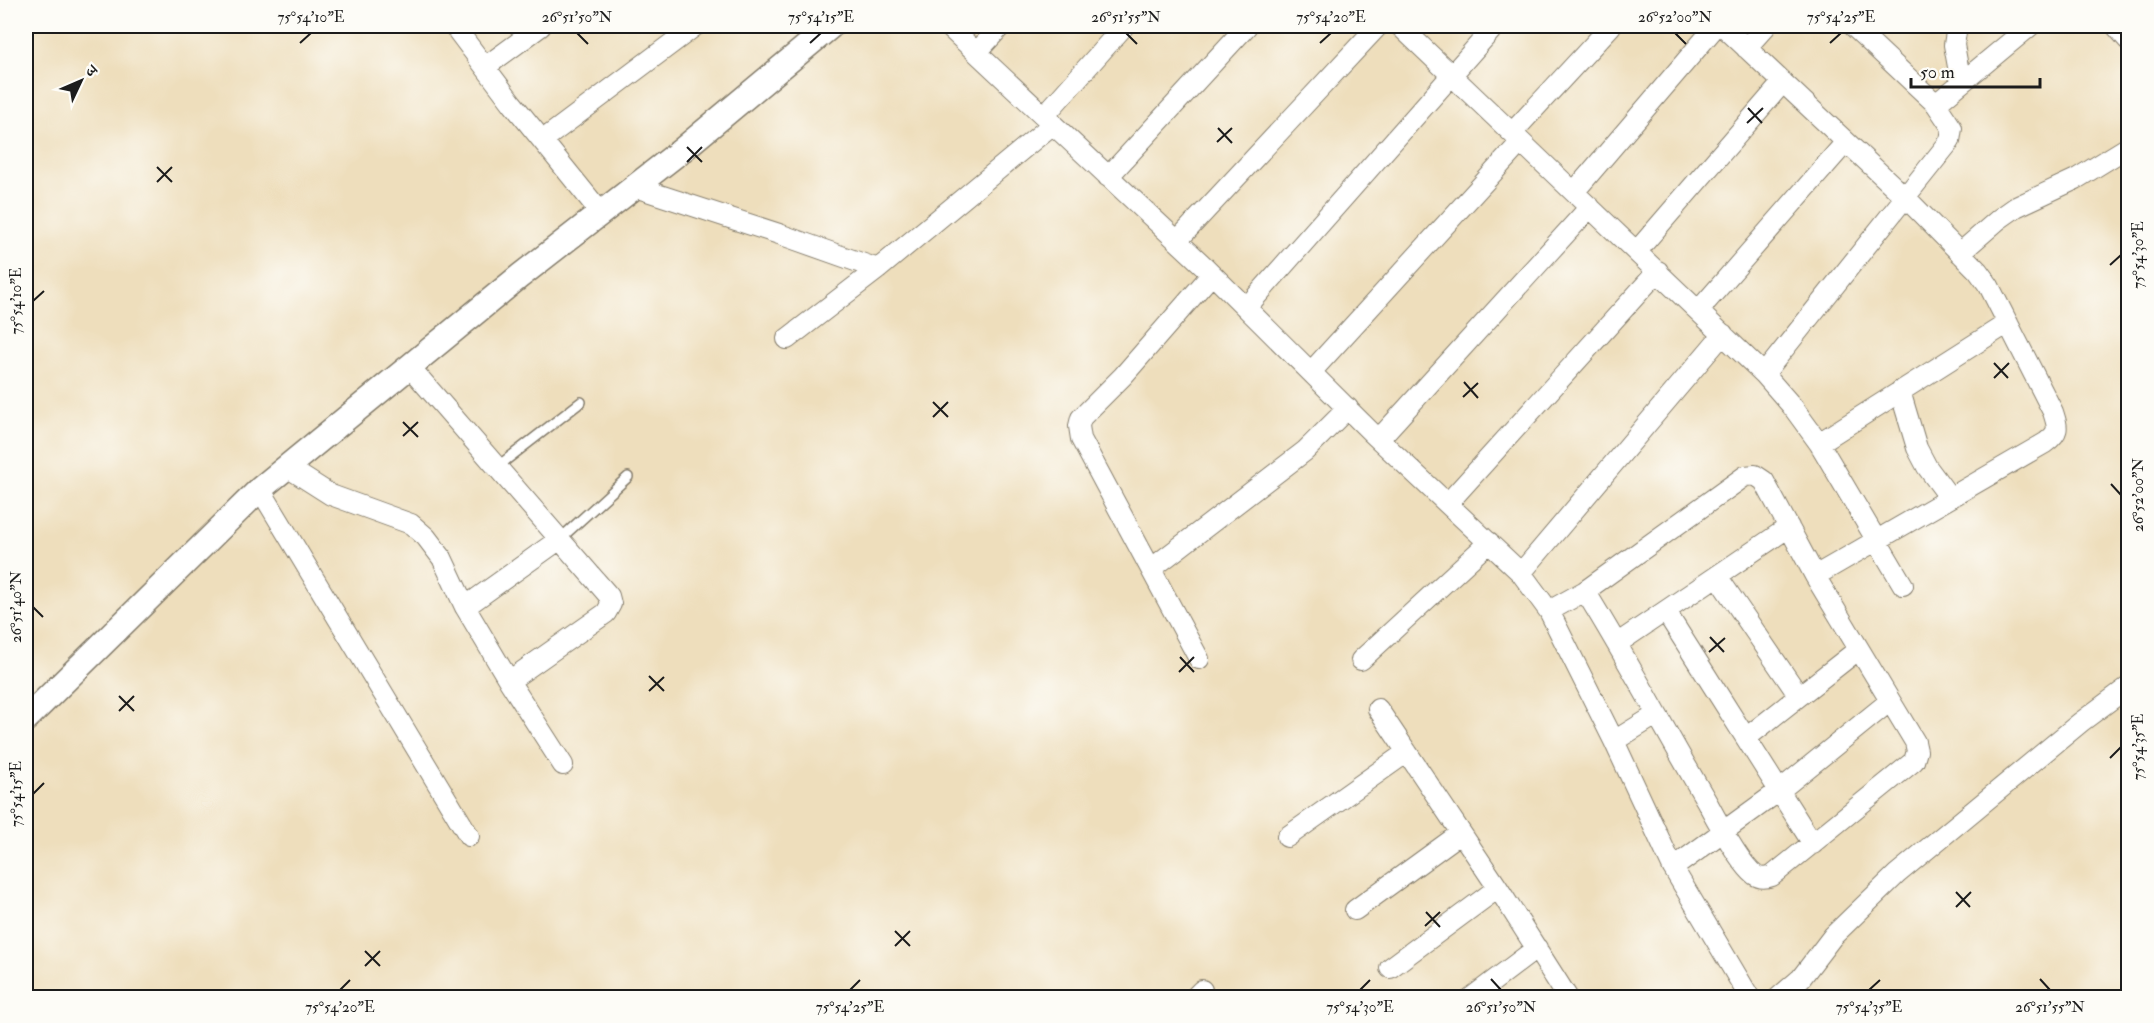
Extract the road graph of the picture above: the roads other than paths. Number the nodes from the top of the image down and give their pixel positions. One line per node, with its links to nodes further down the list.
1 (454, 26): 23 (street)
2 (541, 26): 23 (street)
3 (695, 26): 30 (street)
4 (831, 26): 34 (street)
5 (948, 26): 22 (street)
6 (1001, 26): 22 (street)
7 (1124, 26): 28 (street)
8 (1247, 26): 33 (street)
9 (1378, 26): 39 (street)
10 (1400, 26): 24 (street)
11 (1495, 26): 24 (street)
12 (1611, 26): 29 (street)
13 (1716, 26): 35 (street)
14 (1723, 26): 21 (street)
15 (1766, 26): 21 (street)
16 (1853, 26): 27 (street)
17 (1957, 26): 26 (street)
18 (2030, 26): 26 (street)
19 (2116, 26): 20 (street)
20 (2128, 40)
21 (1746, 48): 25 (street)
22 (977, 52): 28 (street)
23 (485, 67): 30 (street)
24 (1450, 74): 29 (street); 45 (street)
25 (1783, 82): 31 (street); 40 (street)
26 (1961, 83): 27 (street)
27 (1936, 104): 36 (street)
28 (1048, 120): 33 (street); 42 (street)
29 (1516, 138): 35 (street); 51 (street)
30 (543, 140): 38 (street)
31 (1846, 142): 36 (street); 46 (street)
32 (2128, 147): 41 (street)
33 (1108, 177): 39 (street)
34 (635, 187): 38 (street); 42 (street)
35 (1574, 192): 37 (street)
36 (1905, 197): 41 (street); 52 (street)
37 (1590, 207): 40 (street); 56 (street)
38 (601, 213): 50 (street)
39 (1177, 242): 44 (street)
40 (1637, 251): 43 (street)
41 (1960, 252): 47 (street)
42 (878, 269): 49 (street)
43 (1658, 270): 46 (street); 63 (street)
44 (1212, 274): 45 (street); 68 (street)
45 (1246, 308): 51 (street)
46 (1699, 310): 48 (street)
47 (2008, 323): 53 (street); 62 (street)
48 (1723, 334): 52 (street); 69 (street)
49 (787, 339)
50 (410, 366): 58 (street); 59 (street)
51 (1311, 372): 55 (street)
52 (1764, 374): 57 (street)
53 (1900, 391): 57 (street); 62 (street)
54 (581, 402): 59 (lane)
55 (1348, 408): 56 (street); 68 (street)
56 (1379, 439): 63 (street)
57 (1820, 442): 66 (street)
58 (287, 467): 61 (street); 74 (street)
59 (497, 467): 65 (street)
60 (628, 477): 65 (lane)
61 (260, 489): 87 (street); 95 (street)
62 (1950, 498): 66 (street)
63 (1448, 503): 67 (street)
64 (1789, 527): 70 (street); 71 (street); 73 (street)
65 (560, 539): 74 (street); 81 (street)
66 (1877, 541): 71 (street); 72 (street)
67 (1490, 542): 69 (street); 80 (street)
68 (1151, 569): 79 (street)
69 (1521, 573): 75 (street)
70 (1717, 576): 76 (street); 83 (street)
71 (1815, 576): 78 (street)
72 (1903, 585)
73 (1585, 591): 75 (street); 77 (street)
74 (465, 606): 81 (street)
75 (1549, 611): 89 (street)
76 (1666, 612): 77 (street); 88 (street)
77 (1618, 644): 86 (street)
78 (1859, 649): 83 (street); 84 (street)
79 (1199, 659)
80 (1361, 660)
81 (509, 681): 91 (street)
82 (2128, 687): 106 (street)
83 (1799, 696): 88 (street)
84 (1890, 701): 92 (street); 97 (street)
85 (1378, 710): 90 (street)
86 (1656, 715): 89 (street); 93 (street)
87 (26, 719)
88 (1746, 738): 92 (street)
89 (1614, 741): 98 (street)
90 (1407, 752): 94 (street); 96 (street)
91 (563, 765)
92 (1779, 791): 93 (street); 97 (street)
93 (1724, 832): 97 (street); 98 (street)
94 (1461, 833): 99 (street); 100 (street)
95 (469, 836)
96 (1287, 837)
97 (1813, 844)
98 (1673, 868): 105 (street)
99 (1498, 888): 101 (street); 102 (street)
100 (1355, 910)
101 (1537, 948): 103 (street); 104 (street)
102 (1390, 968)
103 (1471, 998)
104 (1568, 998)
105 (1750, 998)
106 (1778, 998)

